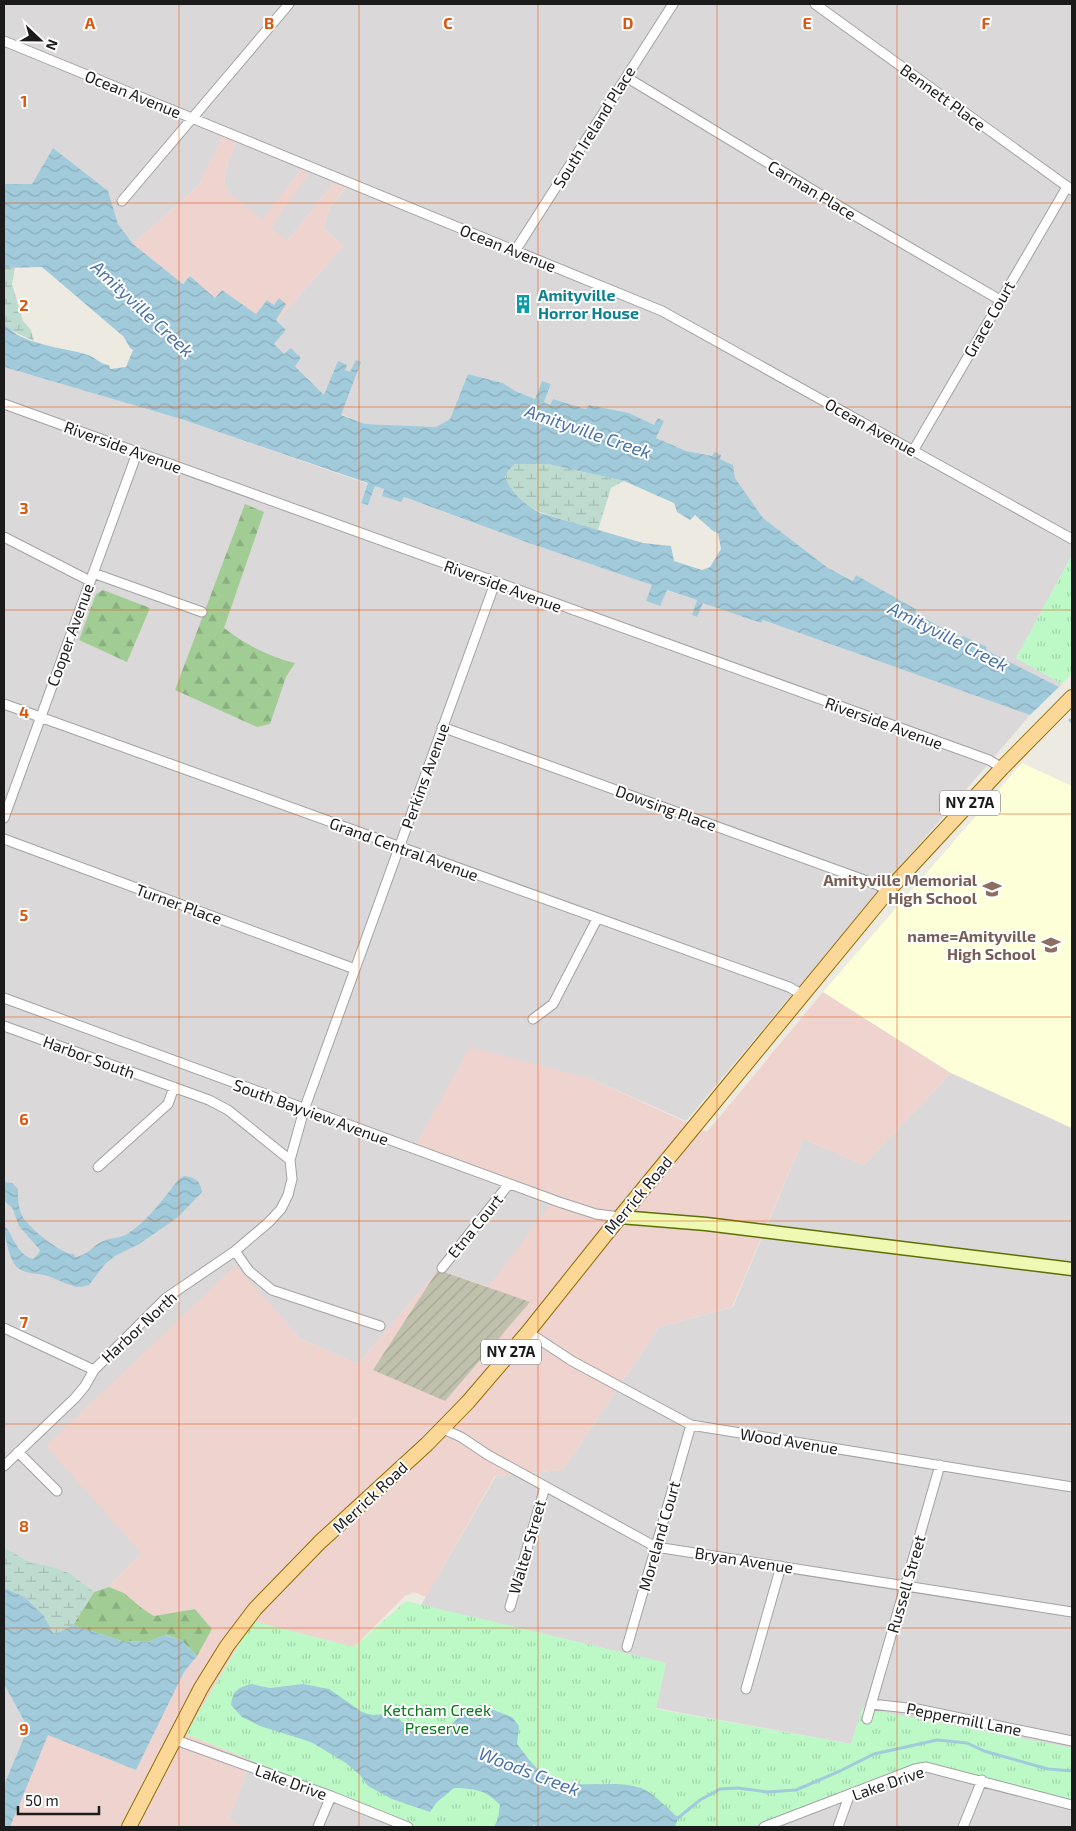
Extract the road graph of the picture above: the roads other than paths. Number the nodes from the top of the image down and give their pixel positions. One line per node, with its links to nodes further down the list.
1 (289, 4): 6 (street)
2 (673, 4): 5 (street, South Ireland Place)
3 (814, 4): 7 (street, Bennett Place)
4 (4, 41): 6 (street, Ocean Avenue)
5 (626, 77): 9 (street, South Ireland Place); 10 (street, Carman Place)
6 (193, 119): 8 (street); 9 (street, Ocean Avenue)
7 (1070, 189): 10 (street, Grace Court)
8 (122, 201)
9 (516, 251): 12 (street, Ocean Avenue)
10 (1000, 300): 12 (street, Grace Court)
11 (4, 404): 13 (street, Riverside Avenue)
12 (913, 451): 15 (street, Ocean Avenue)
13 (137, 453): 16 (street, Cooper Avenue); 17 (street, Riverside Avenue)
14 (4, 538): 16 (street)
15 (1072, 539)
16 (92, 577): 18 (street); 21 (street, Cooper Avenue)
17 (495, 583): 22 (street, Perkins Avenue); 23 (street, Riverside Avenue)
18 (202, 612)
19 (1072, 697): 23 (main road, Merrick Road / NY 27A)
20 (4, 704): 21 (street, Grand Central Avenue)
21 (40, 718): 24 (street, Cooper Avenue); 26 (street, Grand Central Avenue)
22 (442, 727): 26 (street, Perkins Avenue); 27 (street, Dowsing Place)
23 (1002, 768): 27 (main road, Merrick Road / NY 27A)
24 (4, 818)
25 (4, 839): 29 (street, Turner Place)
26 (399, 847): 28 (street, Grand Central Avenue); 29 (street, Perkins Avenue)
27 (888, 891): 30 (main road, Merrick Road / NY 27A)
28 (596, 919): 30 (street, Grand Central Avenue); 32 (street)
29 (355, 969): 35 (street, Perkins Avenue)
30 (803, 995): 39 (main road, Merrick Road / NY 27A)
31 (4, 998): 35 (street, South Bayview Avenue)
32 (533, 1019)
33 (4, 1026): 34 (street, Harbor South)
34 (174, 1087): 36 (street, Harbor South); 37 (street)
35 (304, 1110): 36 (street, Harbor North); 38 (street, South Bayview Avenue)
36 (290, 1160): 40 (street, Harbor North)
37 (98, 1167)
38 (509, 1184): 39 (street, South Bayview Avenue); 41 (street, Etna Court)
39 (620, 1217): 42 (main road); 45 (main road, Merrick Road / NY 27A)
40 (235, 1250): 43 (street); 46 (street, Harbor North)
41 (442, 1268)
42 (1072, 1269)
43 (380, 1326)
44 (4, 1328): 46 (street, Harbor North)
45 (528, 1332): 47 (street, Wood Avenue); 48 (main road, Merrick Road / NY 27A)
46 (94, 1370): 49 (street, Harbor North)
47 (692, 1425): 50 (street, Wood Avenue); 55 (street, Moreland Court)
48 (443, 1429): 53 (street, Bryan Avenue); 64 (main road, Merrick Road)
49 (18, 1452): 51 (street, Harbor North); 54 (street)
50 (940, 1465): 52 (street, Wood Avenue); 57 (street, Russell Street)
51 (4, 1466)
52 (1072, 1486)
53 (545, 1487): 55 (street, Bryan Avenue); 58 (street, Walter Street)
54 (57, 1491)
55 (656, 1546): 56 (street, Bryan Avenue); 60 (street, Moreland Court)
56 (781, 1566): 57 (street, Bryan Avenue); 61 (street)
57 (906, 1586): 59 (street, Bryan Avenue); 62 (street, Russell Street)
58 (510, 1607)
59 (1072, 1612)
60 (627, 1647)
61 (746, 1689)
62 (871, 1704): 63 (street); 65 (street, Peppermill Lane)
63 (867, 1719)
64 (173, 1739): 67 (street, Lake Drive); 70 (main road, Merrick Road)
65 (1072, 1741)
66 (982, 1780): 68 (street, Lake Drive); 69 (street, Lake Drive); 75 (street)
67 (331, 1796): 71 (street); 72 (street, Lake Drive)
68 (849, 1796): 73 (street, Lake Drive); 74 (street)
69 (1072, 1805)
70 (129, 1827)
71 (318, 1827)
72 (408, 1827)
73 (764, 1827)
74 (838, 1827)
75 (963, 1827)

